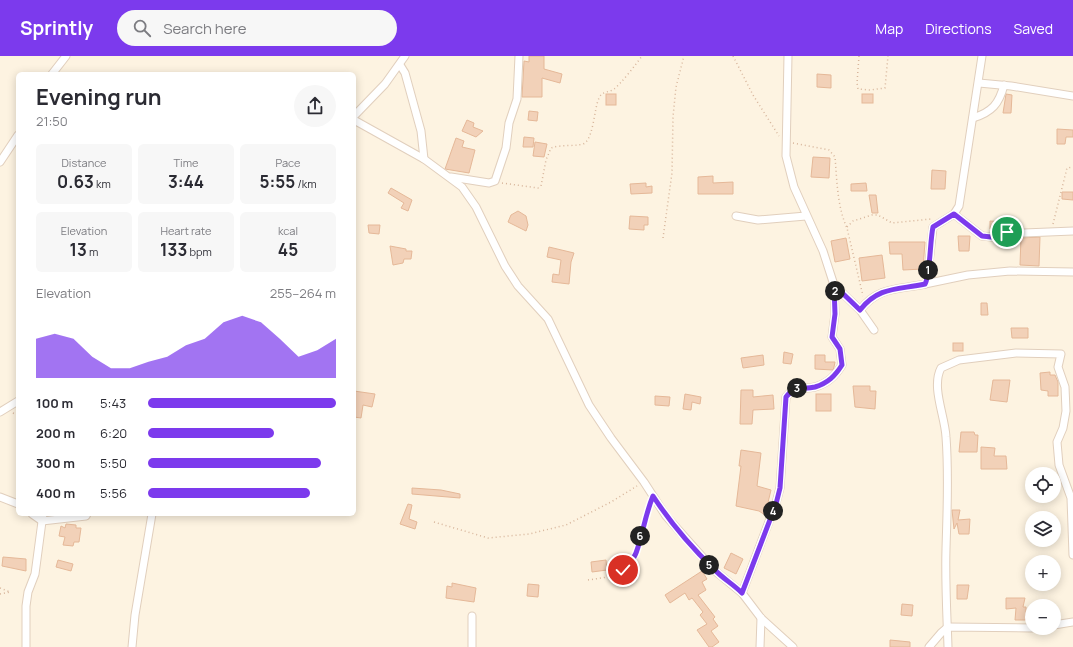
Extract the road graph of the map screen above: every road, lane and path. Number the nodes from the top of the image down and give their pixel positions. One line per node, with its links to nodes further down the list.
1 (66, 56): 12 (street)
2 (405, 56): 11 (street)
3 (519, 56): 25 (street)
4 (642, 56): 25 (path)
5 (684, 56): 33 (path)
6 (733, 56): 20 (path)
7 (788, 56): 20 (street)
8 (859, 56): 9 (path)
9 (888, 56)
10 (982, 56): 13 (street)
11 (400, 65): 16 (street); 21 (street)
12 (54, 72)
13 (979, 83): 14 (street); 17 (street)
14 (1004, 85): 15 (street); 17 (street)
15 (1073, 96)
16 (356, 114)
17 (973, 118): 26 (street)
18 (356, 121): 21 (street)
19 (16, 138): 22 (street)
20 (786, 144): 28 (street); 30 (path)
21 (424, 159): 24 (street)
22 (0, 162)
23 (1073, 167): 31 (path)
24 (448, 176): 25 (street); 42 (street)
25 (494, 182)
26 (954, 214): 29 (street); 31 (street)
27 (736, 216): 28 (street)
28 (806, 216): 36 (street)
29 (940, 221): 30 (path); 35 (street)
30 (847, 228): 37 (path)
31 (1052, 231): 32 (street)
32 (1073, 231)
33 (663, 238)
34 (1073, 272): 35 (street)
35 (925, 284): 37 (street)
36 (834, 285): 38 (street); 53 (street)
37 (865, 303): 38 (street)
38 (860, 310): 39 (street)
39 (874, 330)
40 (16, 402): 41 (street)
41 (0, 412)
42 (644, 482): 43 (street); 49 (path)
43 (653, 496): 51 (path); 53 (street)
44 (0, 497): 45 (street)
45 (16, 503)
46 (86, 516): 48 (street)
47 (152, 516): 62 (street)
48 (42, 517): 61 (street)
49 (434, 522)
50 (1073, 555): 59 (street)
51 (588, 580)
52 (0, 588): 54 (path)
53 (742, 593): 56 (street)
54 (0, 594)
55 (472, 616): 63 (street)
56 (761, 618): 64 (street); 65 (street)
57 (1073, 622): 58 (street)
58 (1061, 624)
59 (948, 627): 60 (street); 66 (street); 67 (street)
60 (1025, 628)
61 (26, 647)
62 (132, 647)
63 (472, 647)
64 (760, 647)
65 (793, 647)
66 (929, 647)
67 (948, 647)

